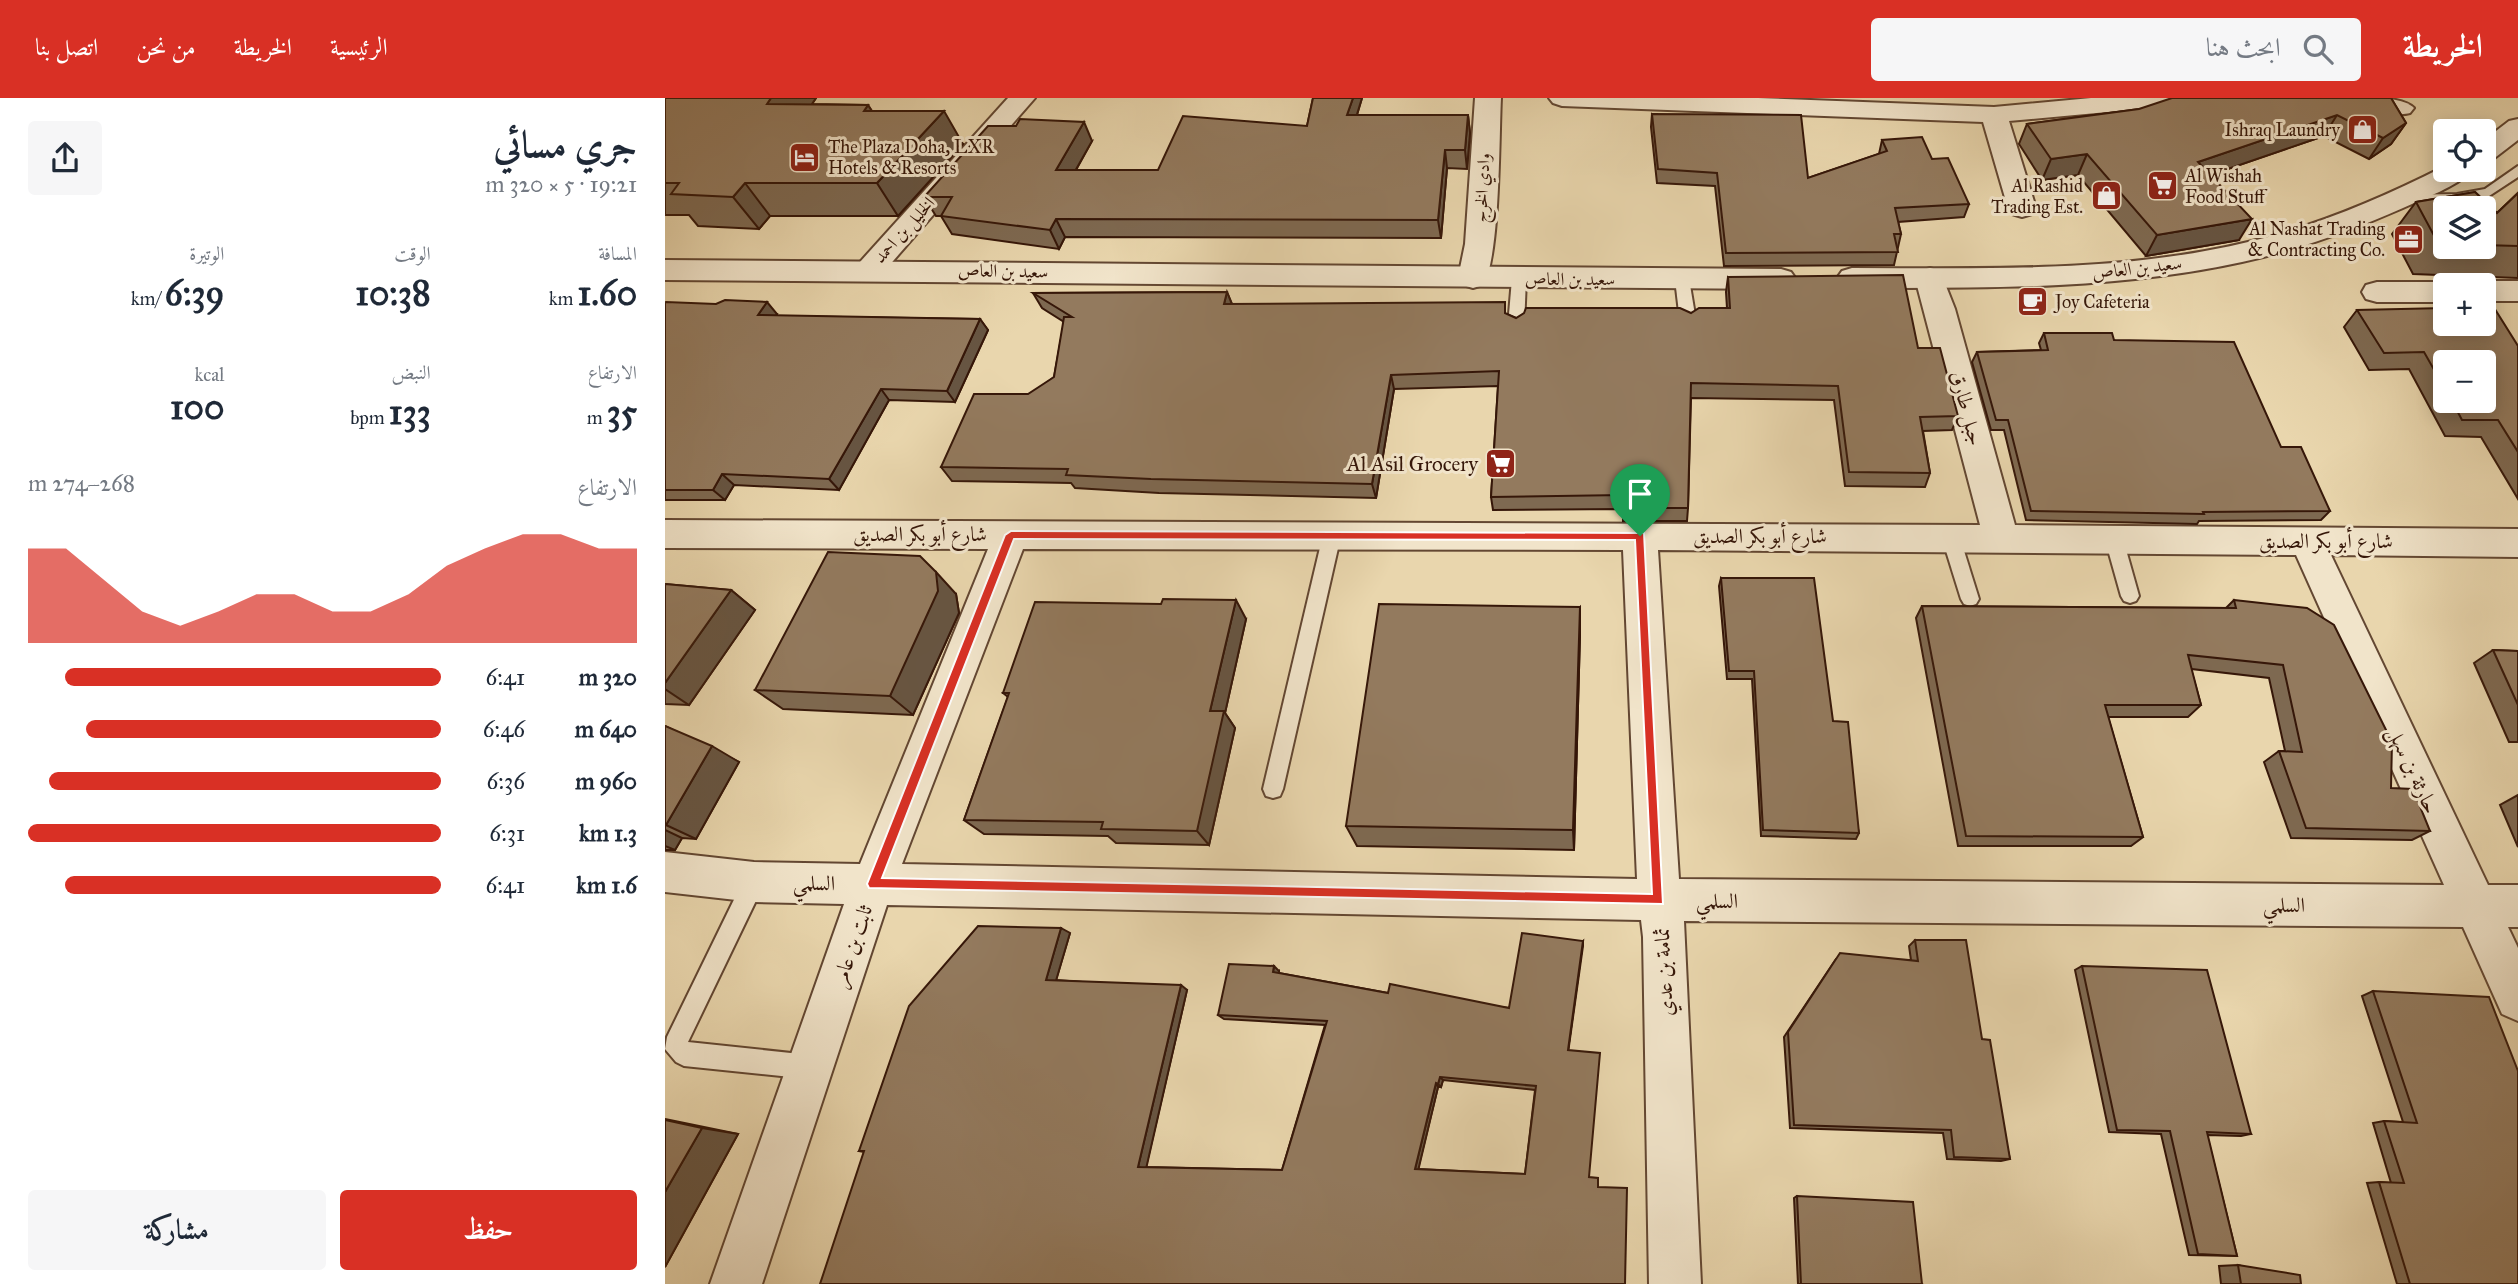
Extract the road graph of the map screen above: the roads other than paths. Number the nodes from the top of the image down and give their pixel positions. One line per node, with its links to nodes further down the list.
1 (1022, 98): 13 (street, الخليل بن احمد)
2 (1488, 98): 15 (street, وادي الخرج)
3 (1562, 98): 6 (street)
4 (2172, 98): 5 (street)
5 (2036, 106): 6 (street)
6 (1994, 115): 12 (street)
7 (2518, 127): 8 (street)
8 (2496, 144)
9 (2518, 170): 11 (lane)
10 (2435, 182): 11 (street, سعيد بن العاص)
11 (2402, 199): 16 (street, سعيد بن العاص)
12 (2022, 208)
13 (870, 269): 14 (street, سعيد بن العاص); 15 (street, سعيد بن العاص)
14 (665, 270)
15 (1473, 278): 17 (street, سعيد بن العاص)
16 (1930, 278): 18 (street, سعيد بن العاص); 30 (street, جبل طارق)
17 (1519, 279): 18 (street, سعيد بن العاص); 24 (lane)
18 (1682, 279): 23 (lane)
19 (2518, 291): 22 (street)
20 (2377, 292): 21 (street)
21 (2433, 292)
22 (2496, 292)
23 (1688, 321)
24 (1516, 326)
25 (665, 534): 26 (street, شارع أبو بكر الصديق)
26 (1011, 535): 27 (street, شارع أبو بكر الصديق); 39 (street, ثابت بن عامر)
27 (1332, 535): 28 (street, شارع أبو بكر الصديق); 36 (lane)
28 (1640, 536): 29 (street, شارع أبو بكر الصديق); 40 (street, ثمامة بن عدي)
29 (1951, 538): 30 (street, شارع أبو بكر الصديق); 35 (lane)
30 (2001, 538): 31 (street, شارع أبو بكر الصديق)
31 (2114, 539): 32 (street, شارع أبو بكر الصديق); 34 (lane)
32 (2307, 541): 33 (street, شارع أبو بكر الصديق); 42 (street, حارثة بن سهل)
33 (2518, 543)
34 (2130, 596)
35 (1970, 599)
36 (1273, 789)
37 (665, 872): 38 (street, السلمي)
38 (754, 882): 39 (street, السلمي); 44 (lane)
39 (873, 884): 40 (street, السلمي); 44 (street, ثابت بن عامر)
40 (1659, 900): 42 (street, السلمي); 46 (street, ثمامة بن عدي)
41 (2518, 906): 42 (street, السلمي)
42 (2476, 907): 43 (street, حارثة بن سهل)
43 (2518, 998)
44 (810, 1067): 45 (street, ثابت بن عامر)
45 (736, 1284)
46 (1675, 1284)

